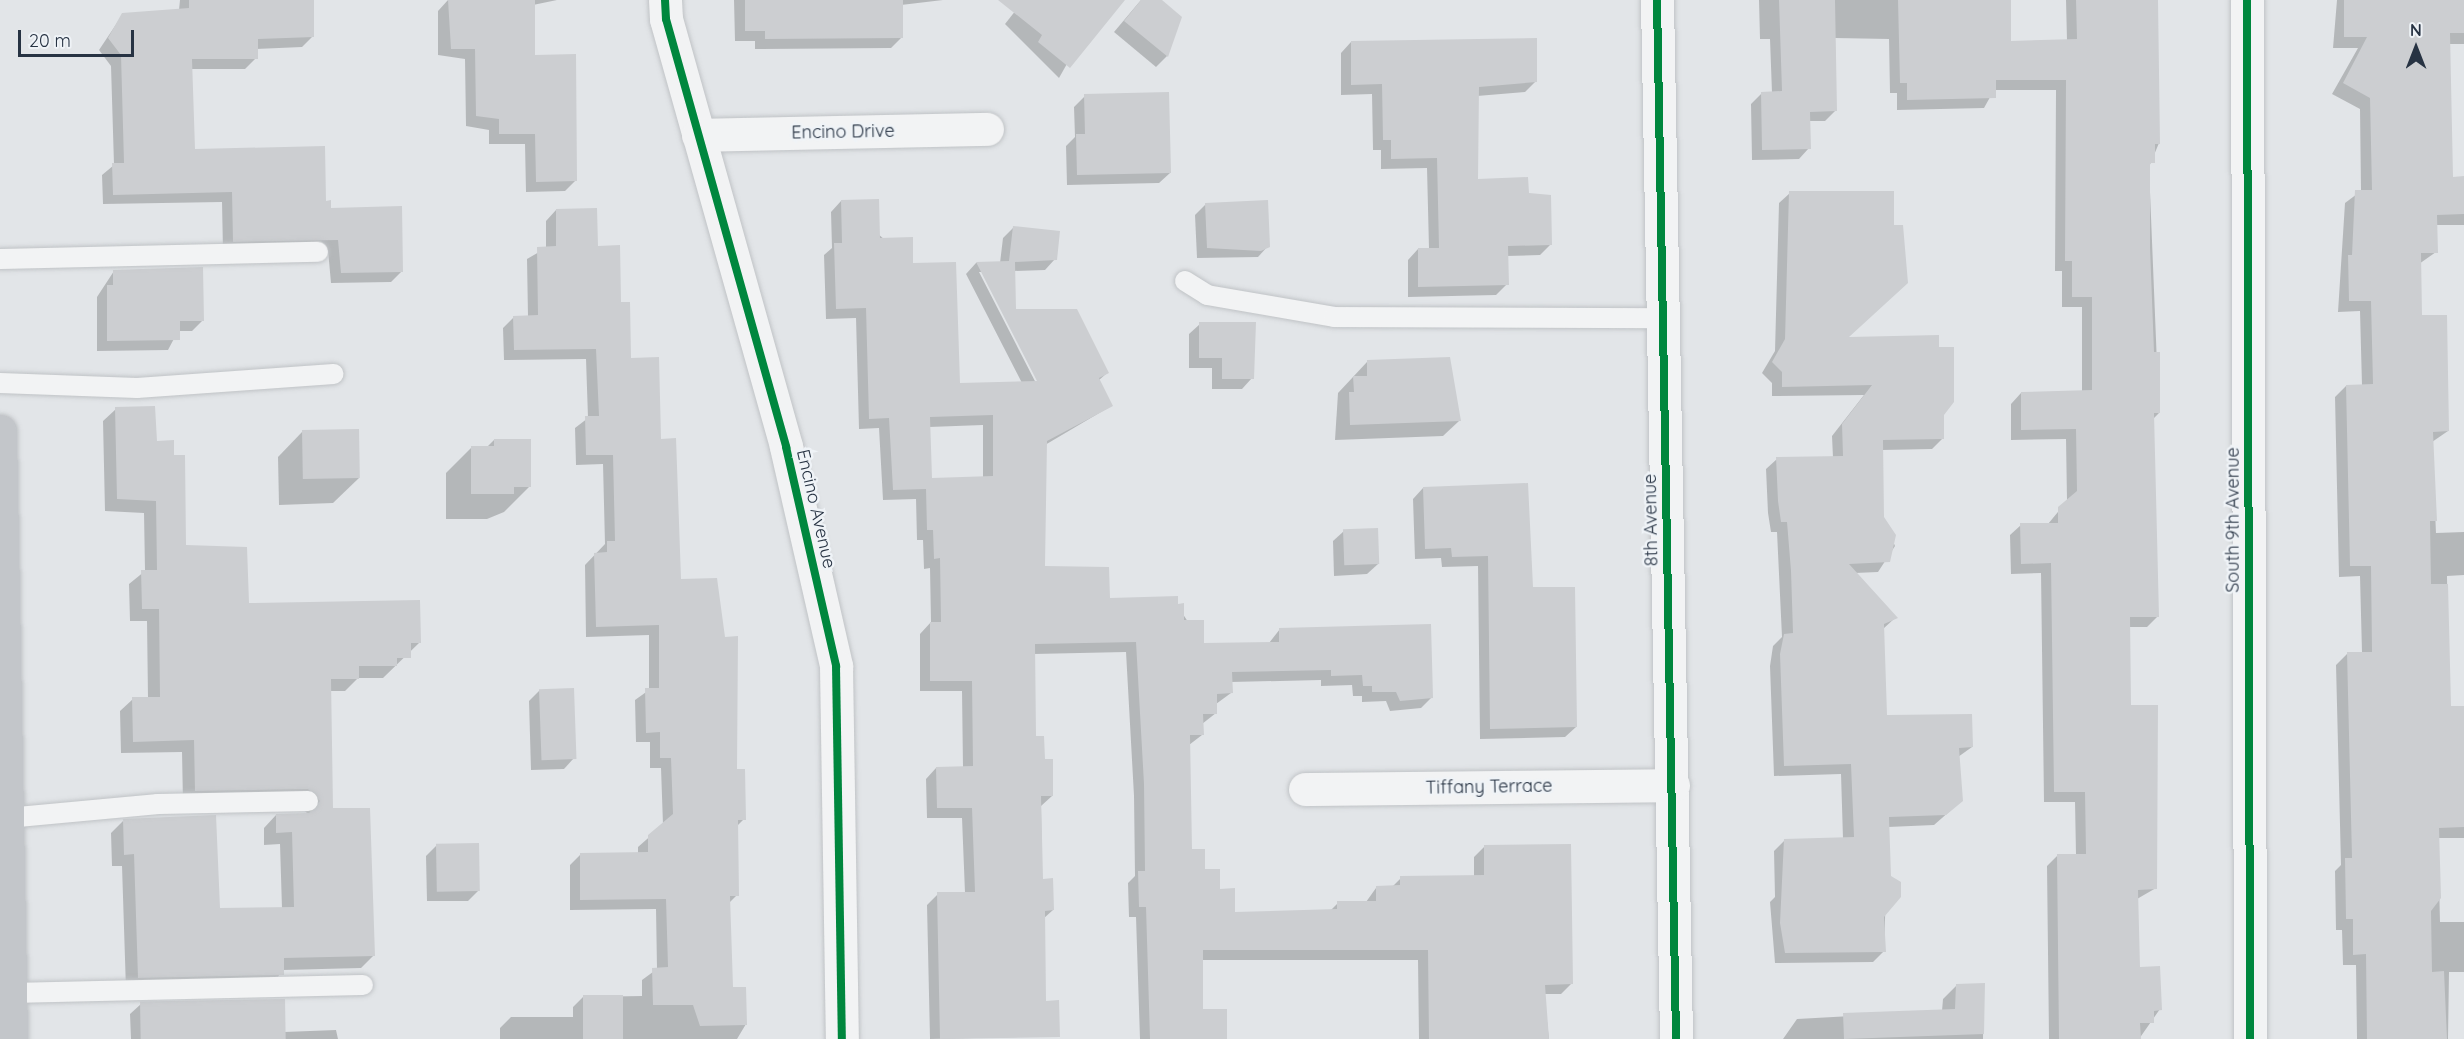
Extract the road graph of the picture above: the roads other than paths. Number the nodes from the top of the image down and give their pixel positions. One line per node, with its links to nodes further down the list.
1 (665, 0): 5 (street, Encino Avenue)
2 (1657, 0): 9 (street, 8th Avenue)
3 (2247, 0): 22 (street, South 9th Avenue)
4 (987, 129): 5 (street, Encino Drive)
5 (698, 135): 20 (street, Encino Avenue)
6 (318, 252): 7 (lane)
7 (0, 259)
8 (1185, 281): 9 (lane)
9 (1661, 318): 13 (street, 8th Avenue)
10 (334, 374): 11 (lane)
11 (0, 383)
12 (0, 431): 16 (street)
13 (1673, 785): 14 (street, Tiffany Terrace); 21 (street, 8th Avenue)
14 (1305, 789)
15 (308, 801): 16 (lane)
16 (7, 818): 17 (street)
17 (4, 869): 19 (street)
18 (363, 985): 19 (lane)
19 (8, 1019)
20 (842, 1039)
21 (1676, 1039)
22 (2250, 1039)

